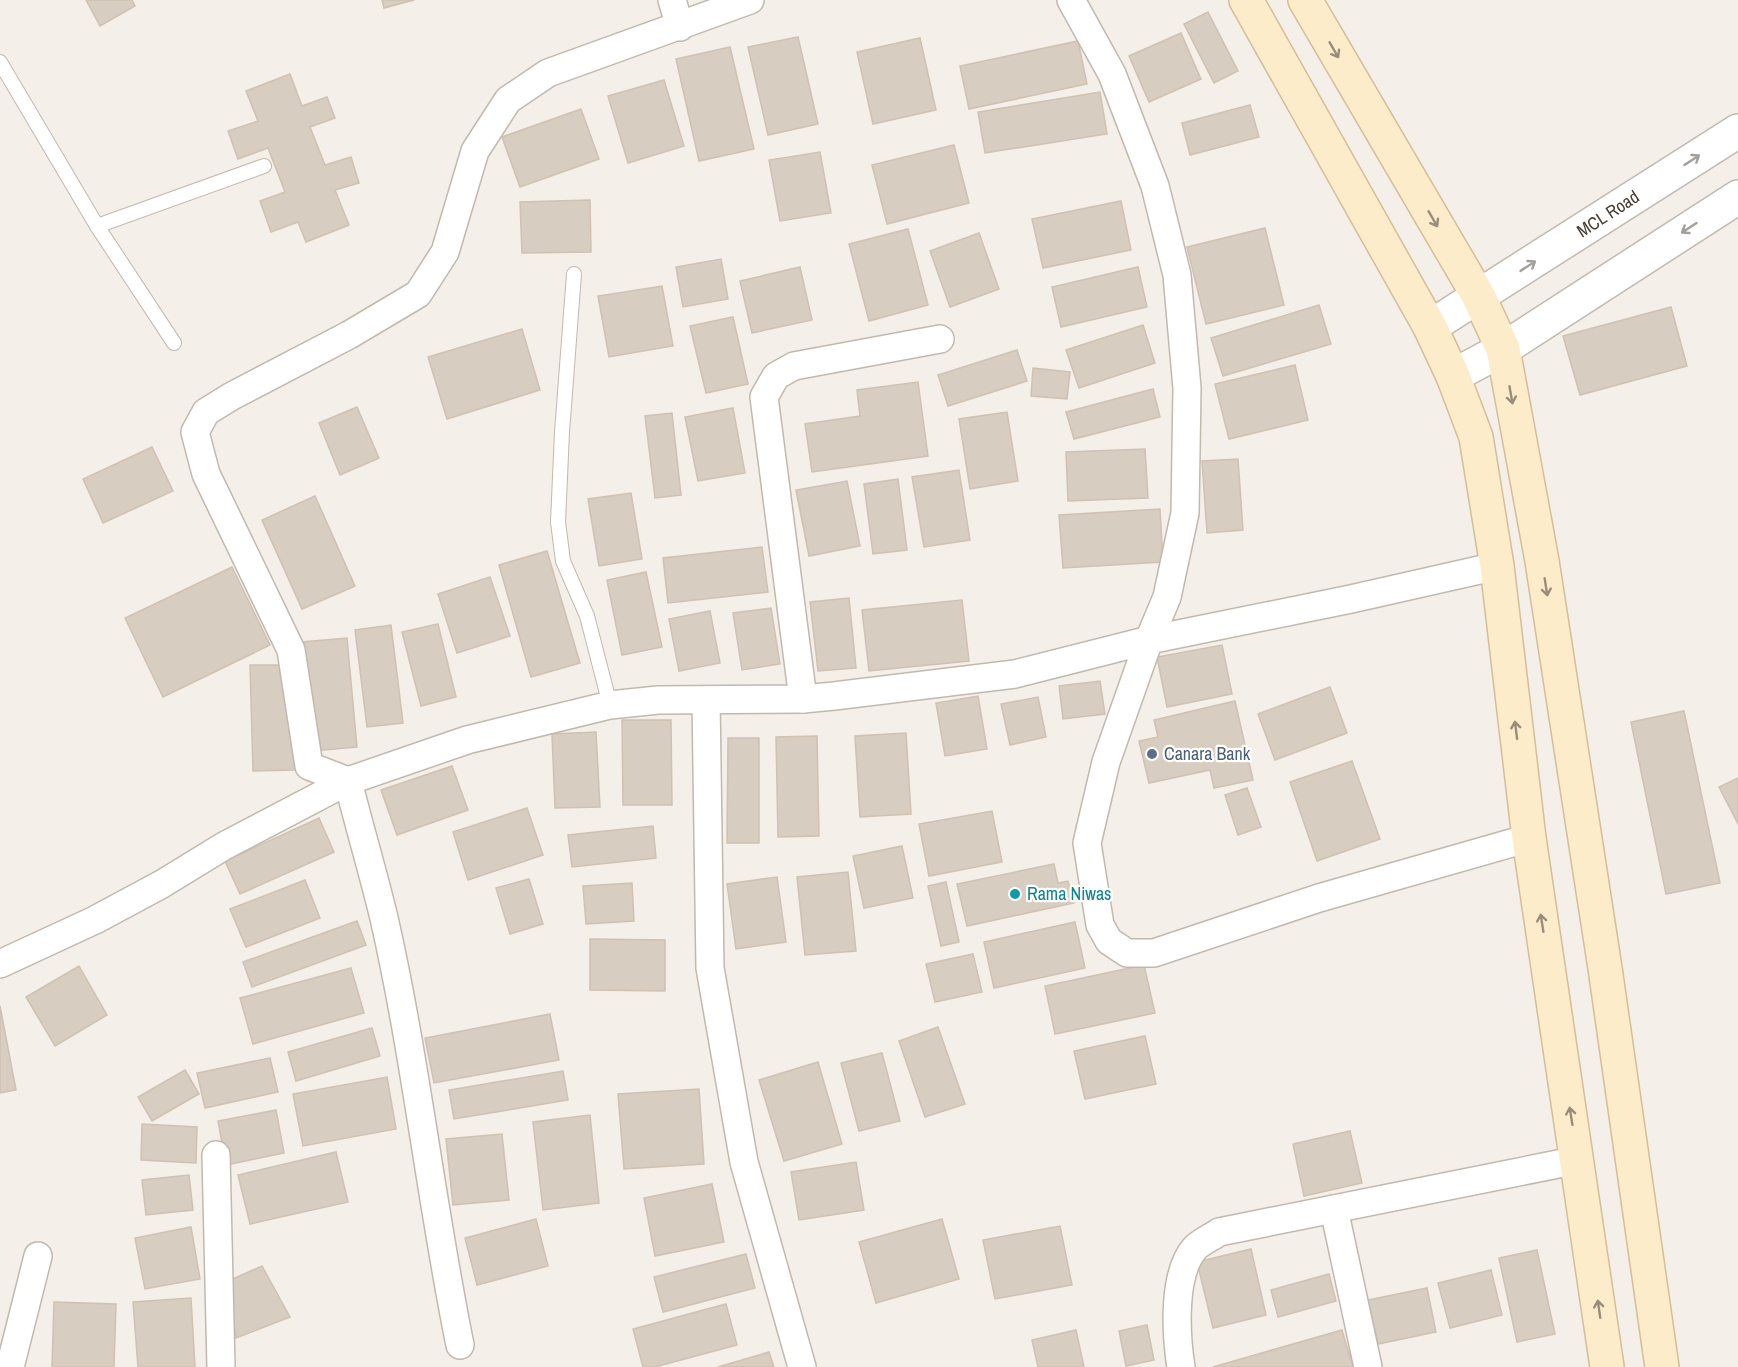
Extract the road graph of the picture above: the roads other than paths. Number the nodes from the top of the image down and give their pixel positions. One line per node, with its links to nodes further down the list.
1 (672, 0): 6 (street)
2 (750, 0): 6 (street)
3 (1071, 0): 20 (street)
4 (1246, 0): 14 (main road)
5 (1305, 0): 13 (main road, one-way to 13)
6 (680, 27): 24 (street)
7 (0, 62): 11 (lane)
8 (1738, 131): 13 (street, MCL Road, one-way to 8)
9 (264, 166): 11 (lane)
10 (1738, 197): 17 (street, one-way to 17)
11 (97, 226): 16 (lane)
12 (574, 274): 23 (lane)
13 (1479, 297): 14 (street, MCL Road); 17 (main road)
14 (1430, 327): 18 (main road)
15 (940, 339): 21 (street)
16 (174, 343)
17 (1503, 349): 18 (street); 38 (main road, one-way to 38)
18 (1453, 376): 19 (main road)
19 (1497, 566): 20 (street); 25 (main road, one-way to 19)
20 (1149, 640): 21 (street); 25 (street)
21 (803, 699): 22 (street)
22 (706, 700): 23 (street); 34 (street)
23 (610, 705): 24 (street)
24 (348, 781): 26 (street); 31 (street)
25 (1529, 838): 28 (main road, one-way to 25)
26 (0, 963)
27 (216, 1155): 33 (street)
28 (1578, 1160): 29 (street); 37 (main road, one-way to 28)
29 (1334, 1209): 35 (street); 36 (street)
30 (38, 1256): 32 (street)
31 (460, 1345)
32 (10, 1367)
33 (221, 1367)
34 (802, 1367)
35 (1181, 1367)
36 (1368, 1367)
37 (1607, 1367)
38 (1662, 1367)

